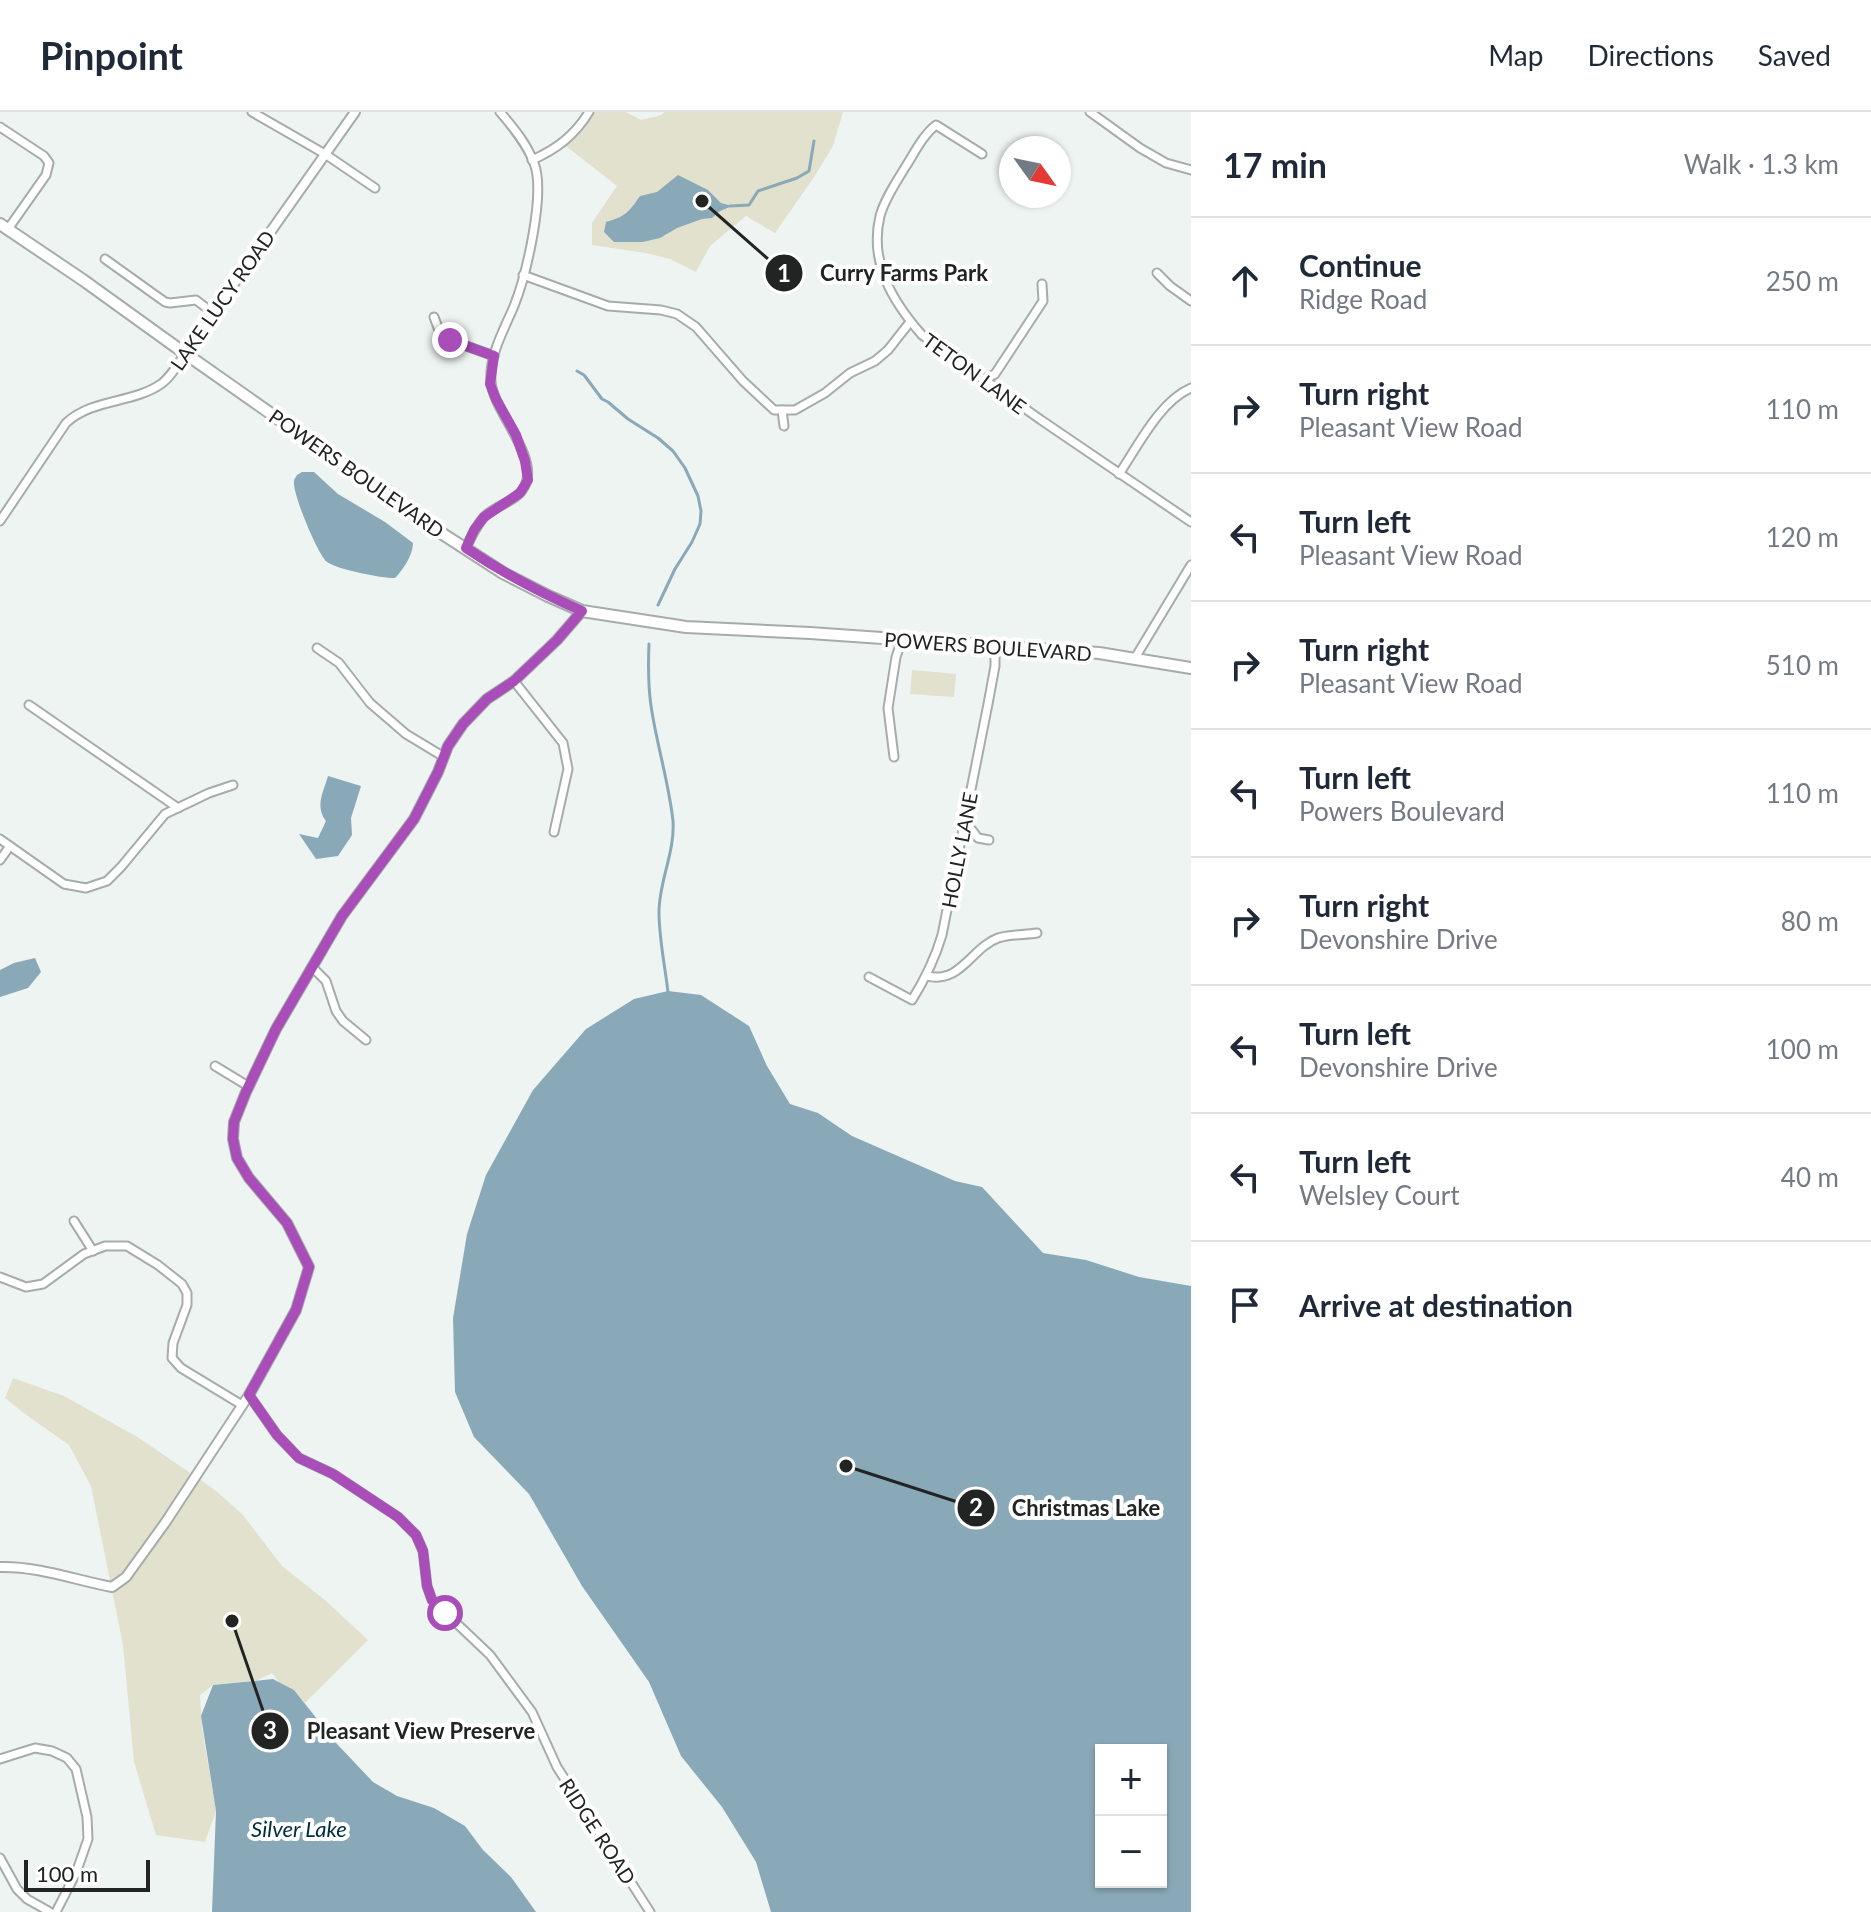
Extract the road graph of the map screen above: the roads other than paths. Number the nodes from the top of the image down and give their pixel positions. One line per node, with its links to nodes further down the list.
1 (252, 112): 7 (street)
2 (355, 112): 7 (street, LAKE LUCY ROAD)
3 (500, 112): 9 (street)
4 (589, 112): 9 (street)
5 (1090, 112): 10 (street)
6 (0, 127): 12 (street)
7 (325, 154): 11 (street); 18 (street, LAKE LUCY ROAD)
8 (982, 154): 20 (street, TETON LANE)
9 (532, 160): 15 (street)
10 (1191, 170)
11 (375, 188)
12 (4, 226): 21 (main road, POWERS BOULEVARD)
13 (105, 259): 18 (street)
14 (1157, 273): 17 (street)
15 (523, 275): 22 (street); 25 (street)
16 (1042, 284): 23 (street)
17 (1191, 301)
18 (213, 313): 21 (street, LAKE LUCY ROAD)
19 (434, 317): 22 (street)
20 (910, 322): 23 (street, TETON LANE); 25 (street)
21 (185, 353): 28 (street, LAKE LUCY ROAD); 30 (main road, POWERS BOULEVARD)
22 (494, 356): 30 (street)
23 (983, 380): 27 (street, TETON LANE)
24 (1191, 388): 27 (street)
25 (782, 410): 26 (street)
26 (784, 426)
27 (1119, 474): 29 (street, TETON LANE)
28 (0, 521)
29 (1191, 522)
30 (466, 548): 32 (main road, POWERS BOULEVARD)
31 (1191, 565): 36 (street)
32 (582, 611): 33 (main road, POWERS BOULEVARD); 38 (street)
33 (902, 640): 34 (main road, POWERS BOULEVARD); 41 (street)
34 (995, 646): 36 (main road, POWERS BOULEVARD); 44 (street, HOLLY LANE)
35 (317, 648): 40 (street)
36 (1135, 658): 37 (main road, POWERS BOULEVARD)
37 (1191, 668)
38 (514, 681): 40 (street); 45 (street)
39 (29, 705): 43 (street)
40 (444, 757): 51 (street)
41 (894, 757)
42 (233, 785): 43 (street)
43 (178, 808): 48 (street)
44 (964, 820): 47 (street); 52 (street, HOLLY LANE)
45 (554, 832)
46 (0, 839): 48 (street)
47 (989, 840)
48 (10, 846): 49 (street)
49 (0, 860)
50 (1037, 933): 52 (street)
51 (312, 967): 54 (street); 56 (street)
52 (927, 976): 53 (street)
53 (869, 977)
54 (366, 1040)
55 (215, 1066): 56 (street)
56 (248, 1086): 60 (street)
57 (74, 1221): 58 (street)
58 (93, 1251): 59 (street); 61 (street)
59 (0, 1277)
60 (249, 1395): 61 (street); 67 (street, RIDGE ROAD)
61 (242, 1405): 62 (street)
62 (0, 1567)
63 (0, 1759): 66 (street)
64 (0, 1858): 65 (street)
65 (50, 1912)
66 (56, 1912)
67 (650, 1912)

